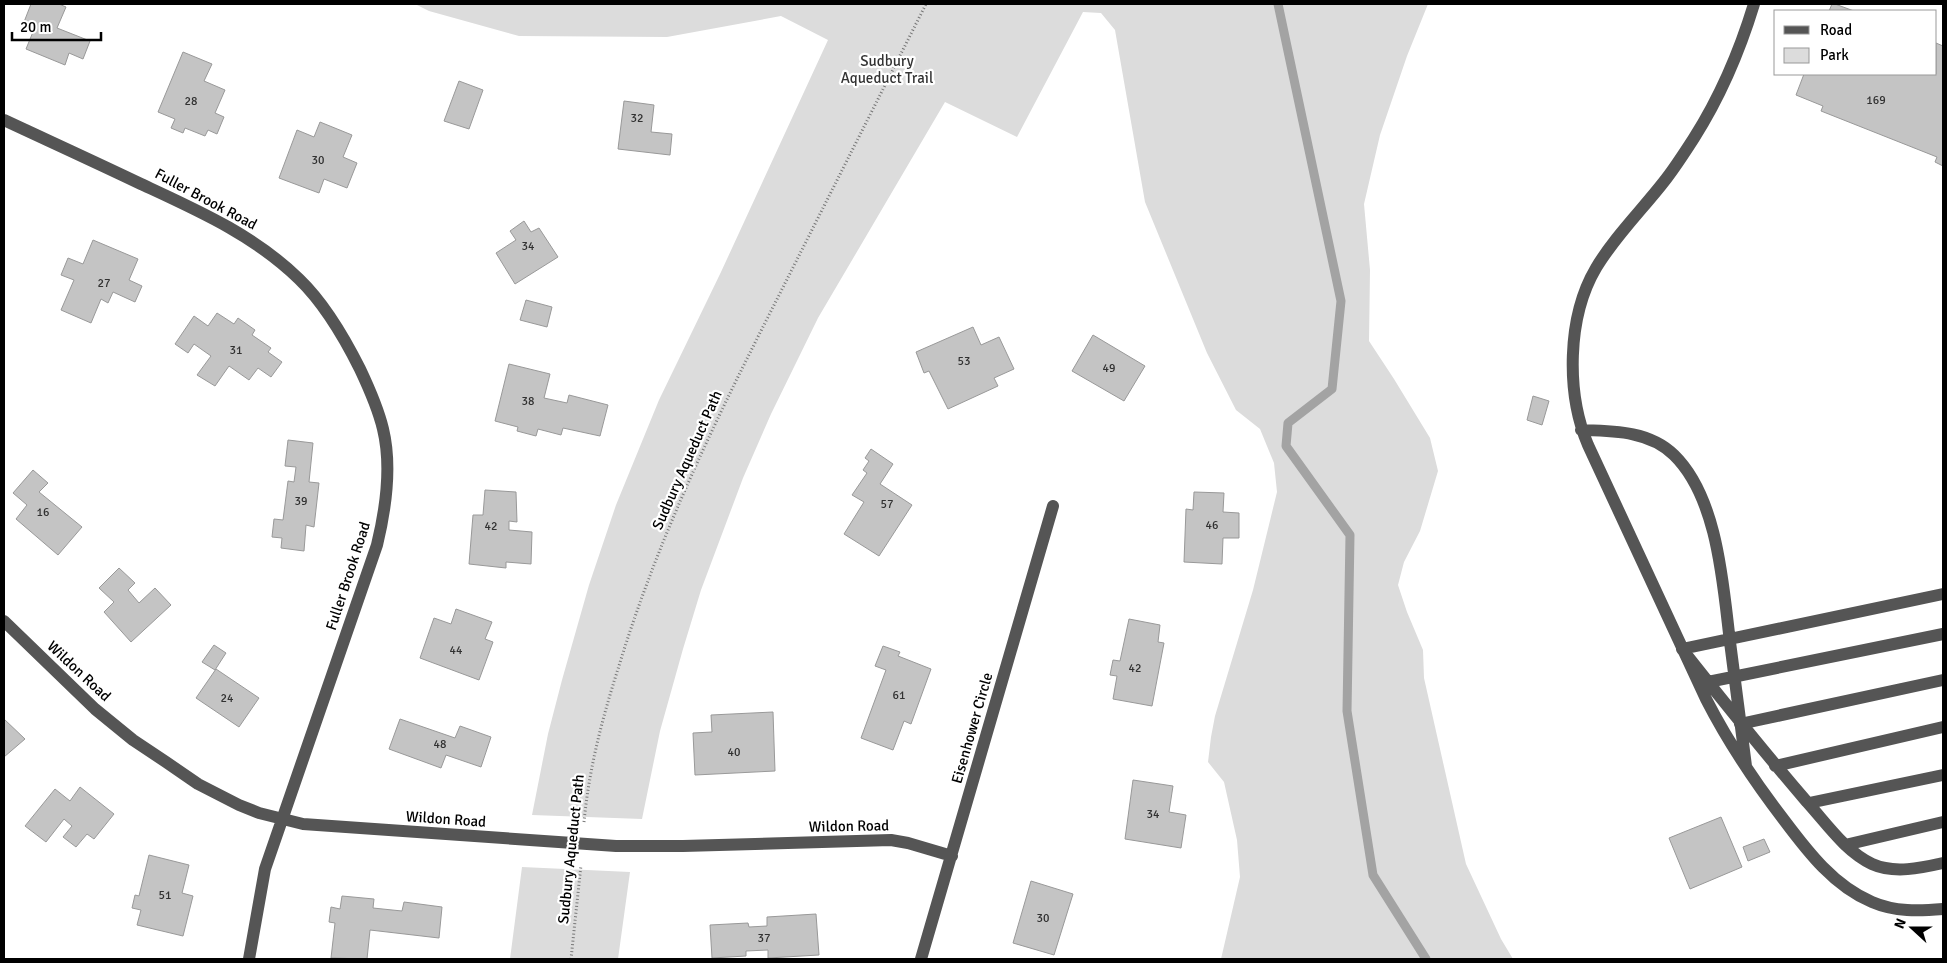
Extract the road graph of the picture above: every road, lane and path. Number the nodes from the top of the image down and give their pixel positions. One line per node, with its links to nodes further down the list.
1 (926, 4): 22 (path, Sudbury Aqueduct Path)
2 (1754, 4): 4 (street)
3 (4, 120): 20 (street, Fuller Brook Road)
4 (1582, 430): 9 (street); 10 (street)
5 (1054, 506): 24 (street, Eisenhower Circle)
6 (1943, 594): 9 (street)
7 (4, 621): 20 (street, Wildon Road)
8 (1943, 634): 11 (street)
9 (1730, 639): 10 (street); 11 (street)
10 (1682, 649): 13 (street); 17 (street)
11 (1734, 677): 13 (street); 14 (street)
12 (1943, 680): 14 (street)
13 (1708, 682): 14 (street)
14 (1740, 724): 16 (street); 17 (street)
15 (1943, 727): 16 (street)
16 (1775, 766): 19 (street)
17 (1746, 770): 26 (street)
18 (1943, 775): 19 (street)
19 (1808, 803): 23 (street)
20 (281, 818): 22 (street, Wildon Road); 27 (street, Fuller Brook Road)
21 (1943, 822): 23 (street)
22 (583, 844): 24 (street, Wildon Road); 28 (path, Sudbury Aqueduct Path)
23 (1845, 845): 25 (street)
24 (952, 856): 29 (street, Eisenhower Circle)
25 (1943, 863)
26 (1943, 909)
27 (249, 959)
28 (571, 959)
29 (920, 959)

